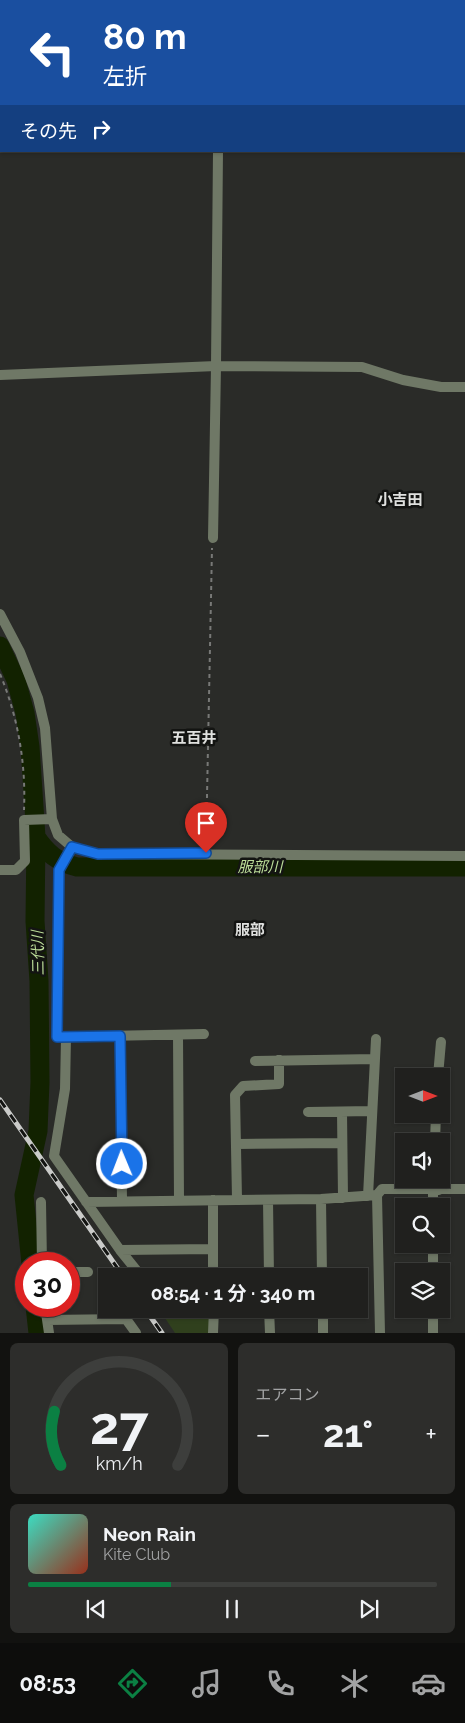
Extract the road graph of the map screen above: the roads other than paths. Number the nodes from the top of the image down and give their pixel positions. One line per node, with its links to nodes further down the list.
1 (218, 152): 2 (street)
2 (216, 366): 3 (street); 4 (street); 5 (street)
3 (0, 374)
4 (465, 388)
5 (213, 538)
6 (0, 614): 7 (street)
7 (51, 819): 8 (street); 10 (street)
8 (70, 850): 9 (street); 14 (street)
9 (465, 856)
10 (0, 870)
11 (178, 1034): 12 (street); 13 (street); 33 (street)
12 (204, 1034)
13 (120, 1036): 14 (street); 36 (street)
14 (66, 1037): 38 (street)
15 (376, 1039): 17 (street)
16 (440, 1042): 20 (street)
17 (375, 1059): 18 (street); 21 (street)
18 (279, 1060): 19 (street); 25 (street)
19 (255, 1061)
20 (438, 1068)
21 (372, 1111): 23 (street); 28 (street)
22 (308, 1112): 23 (street)
23 (342, 1112): 24 (street)
24 (342, 1143): 25 (street); 29 (street)
25 (237, 1144): 31 (street)
26 (465, 1189): 27 (street)
27 (436, 1190): 28 (street); 30 (street)
28 (372, 1196): 29 (street); 59 (street)
29 (343, 1198): 32 (street)
30 (434, 1198)
31 (237, 1199): 34 (street); 35 (street)
32 (321, 1199): 35 (street); 45 (street)
33 (179, 1200): 34 (street); 36 (street)
34 (213, 1200): 39 (street)
35 (268, 1200): 44 (street)
36 (122, 1201): 38 (street)
37 (41, 1202): 41 (street)
38 (86, 1202): 40 (street)
39 (213, 1249): 40 (street); 43 (street)
40 (120, 1250): 42 (street)
41 (42, 1252)
42 (135, 1268)
43 (214, 1268)
44 (269, 1268)
45 (322, 1268)
46 (80, 1272): 47 (street)
47 (88, 1272)
48 (47, 1317): 53 (street)
49 (214, 1318): 56 (street)
50 (269, 1318): 57 (street)
51 (323, 1318): 58 (street)
52 (433, 1318): 60 (street)
53 (47, 1320): 54 (street); 55 (street)
54 (48, 1333)
55 (136, 1333)
56 (213, 1333)
57 (270, 1333)
58 (323, 1333)
59 (380, 1333)
60 (433, 1333)

